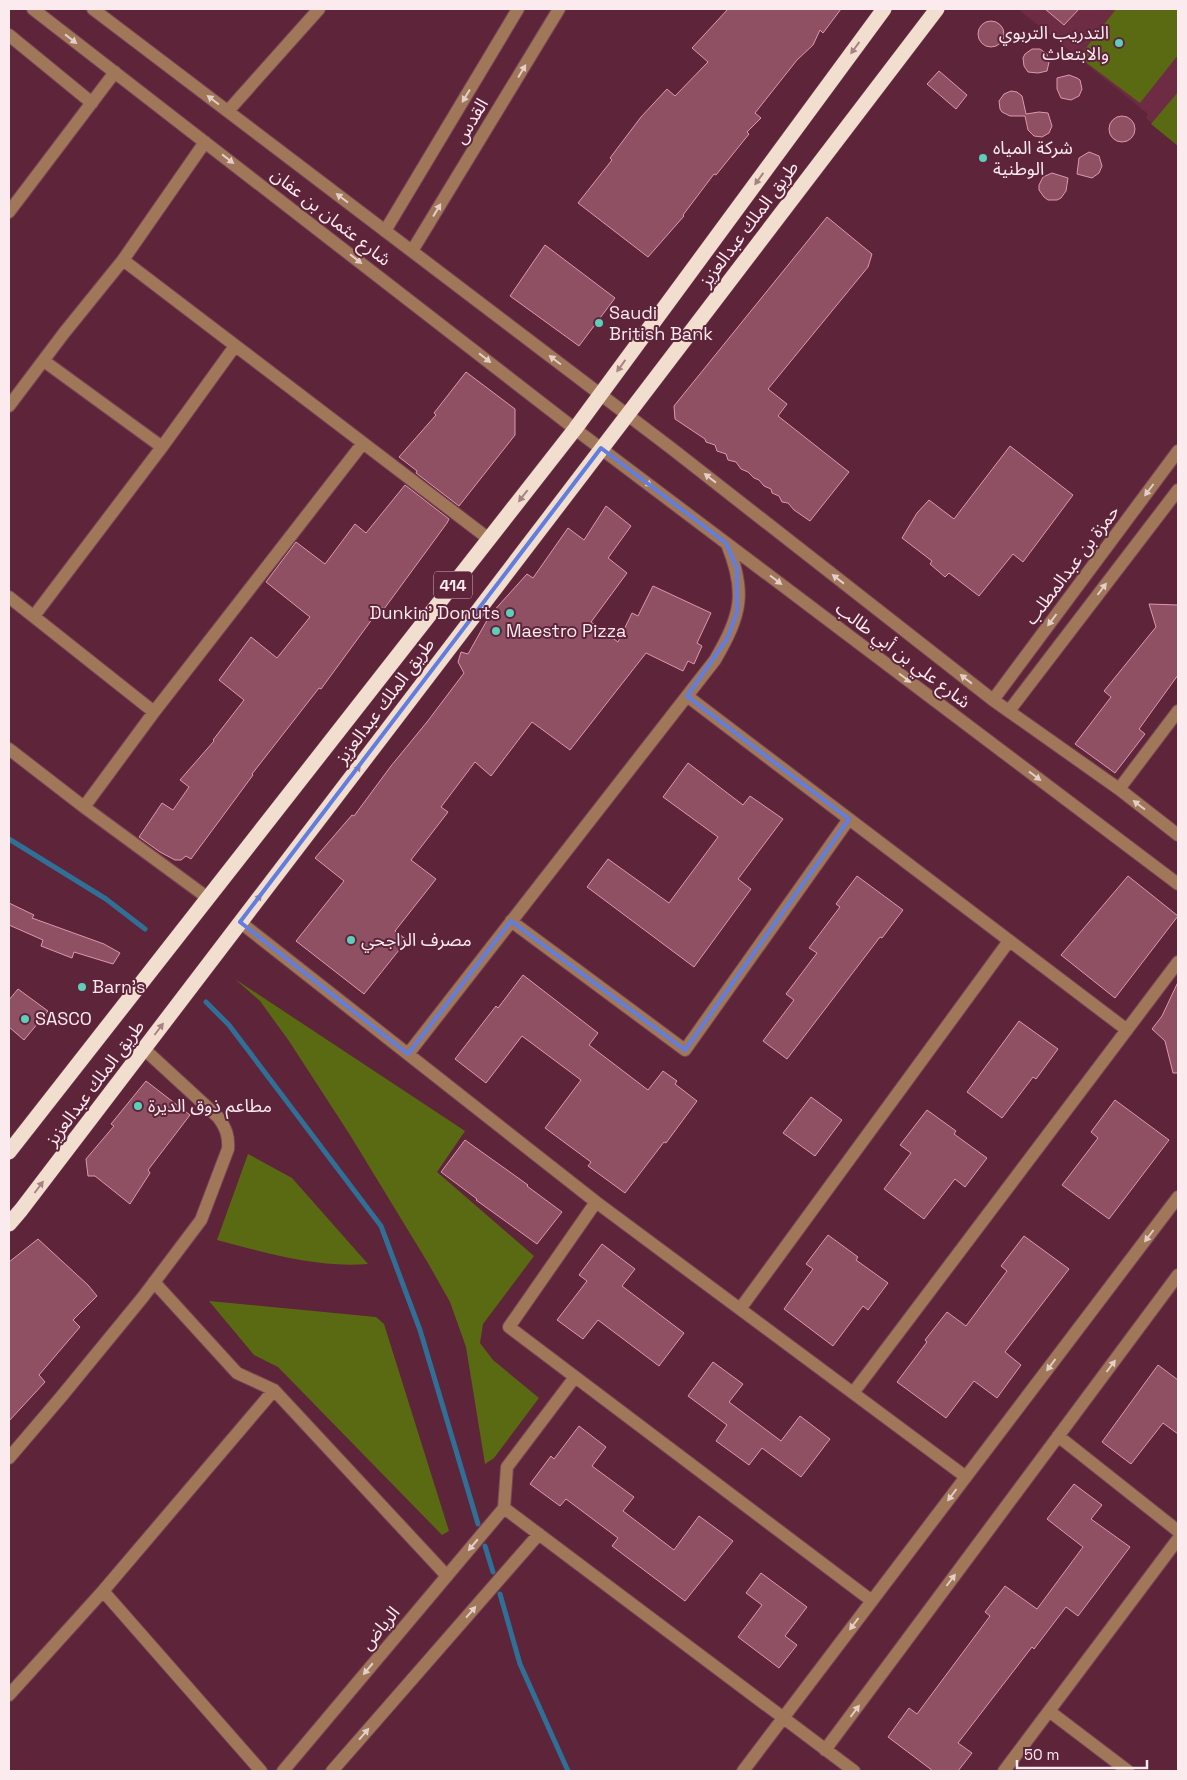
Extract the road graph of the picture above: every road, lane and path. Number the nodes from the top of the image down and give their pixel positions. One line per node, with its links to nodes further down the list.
1 (33, 9): 9 (street, شارع عثمان بن عفان, one-way to 9)
2 (92, 9): 11 (street, شارع عثمان بن عفان, one-way to 2)
3 (319, 9): 11 (street)
4 (518, 9): 14 (street, القدس, one-way to 14)
5 (559, 9): 15 (street, القدس, one-way to 5)
6 (884, 9): 19 (highway, طريق الملك عبدالعزيز / 414, one-way to 19)
7 (937, 9): 21 (highway, طريق الملك عبدالعزيز / 414)
8 (9, 35): 10 (street)
9 (115, 72): 10 (street); 12 (street, شارع عثمان بن عفان)
10 (92, 103): 13 (street)
11 (228, 111): 14 (street, شارع عثمان بن عفان, one-way to 11)
12 (205, 142): 16 (street); 22 (street, شارع عثمان بن عفان, one-way to 22)
13 (9, 212)
14 (385, 231): 15 (street, شارع عثمان بن عفان)
15 (412, 251): 19 (street, شارع عثمان بن عفان, one-way to 15)
16 (123, 260): 17 (street); 18 (street)
17 (235, 346): 23 (street); 24 (street)
18 (44, 361): 20 (street); 24 (street)
19 (600, 394): 21 (street, شارع عثمان بن عفان); 22 (highway, طريق الملك عبدالعزيز / 414)
20 (9, 406)
21 (631, 418): 25 (highway, طريق الملك عبدالعزيز / 414); 33 (street, شارع علي بن أبي طالب, one-way to 21)
22 (575, 429): 25 (street, شارع عثمان بن عفان); 28 (highway, طريق الملك عبدالعزيز / 414, one-way to 28)
23 (363, 443): 28 (street); 36 (street)
24 (162, 447): 31 (street)
25 (604, 451): 29 (street, شارع علي بن أبي طالب, one-way to 29); 45 (highway, طريق الملك عبدالعزيز / 414, one-way to 25)
26 (1178, 451): 33 (street, حمزة بن عبدالمطلب, one-way to 33)
27 (1178, 490): 34 (street, one-way to 27)
28 (489, 539): 43 (highway, طريق الملك عبدالعزيز / 414)
29 (726, 543): 32 (street); 42 (street, شارع علي بن أبي طالب, one-way to 42)
30 (9, 597): 31 (street)
31 (34, 616): 36 (street)
32 (687, 696): 40 (street); 44 (street)
33 (993, 700): 34 (street, شارع علي بن أبي طالب)
34 (1009, 711): 38 (street, شارع علي بن أبي طالب)
35 (1178, 711): 38 (street)
36 (154, 712): 39 (street)
37 (9, 749): 39 (street)
38 (1119, 789): 41 (street, شارع علي بن أبي طالب, one-way to 38)
39 (84, 807): 43 (street)
40 (850, 820): 44 (street); 46 (street)
41 (1178, 834)
42 (1178, 884)
43 (208, 898): 51 (highway, طريق الملك عبدالعزيز / 414)
44 (511, 921): 50 (street)
45 (240, 922): 49 (highway, طريق الملك عبدالعزيز / 414, one-way to 45); 50 (street)
46 (1010, 941): 48 (street); 57 (street)
47 (1178, 962): 48 (street)
48 (1126, 1030): 60 (street)
49 (144, 1049): 54 (highway, طريق الملك عبدالعزيز / 414, one-way to 49); 56 (street)
50 (408, 1054): 53 (street)
51 (9, 1152)
52 (1178, 1197): 63 (street, one-way to 63)
53 (596, 1202): 57 (street); 58 (street)
54 (9, 1224)
55 (1178, 1275): 61 (street, one-way to 55)
56 (154, 1282): 59 (street); 62 (street)
57 (740, 1309): 60 (street)
58 (575, 1377): 64 (street); 70 (street)
59 (274, 1390): 68 (street); 69 (street)
60 (853, 1393): 63 (street)
61 (1058, 1436): 65 (street); 74 (street, one-way to 61)
62 (9, 1458)
63 (966, 1477): 70 (street, one-way to 70)
64 (504, 1508): 66 (street); 68 (street, الرياض, one-way to 68)
65 (1178, 1531)
66 (539, 1534): 73 (street); 78 (street, one-way to 66)
67 (1178, 1539): 72 (street)
68 (447, 1576): 77 (street, الرياض, one-way to 77)
69 (103, 1591): 71 (street); 76 (street)
70 (872, 1601): 73 (street, one-way to 73)
71 (9, 1694)
72 (1049, 1711): 80 (street); 81 (street)
73 (783, 1718): 74 (street); 75 (street)
74 (826, 1750): 79 (street)
75 (748, 1768)
76 (261, 1771)
77 (283, 1771)
78 (332, 1771)
79 (854, 1771)
80 (1004, 1771)
81 (1128, 1771)

